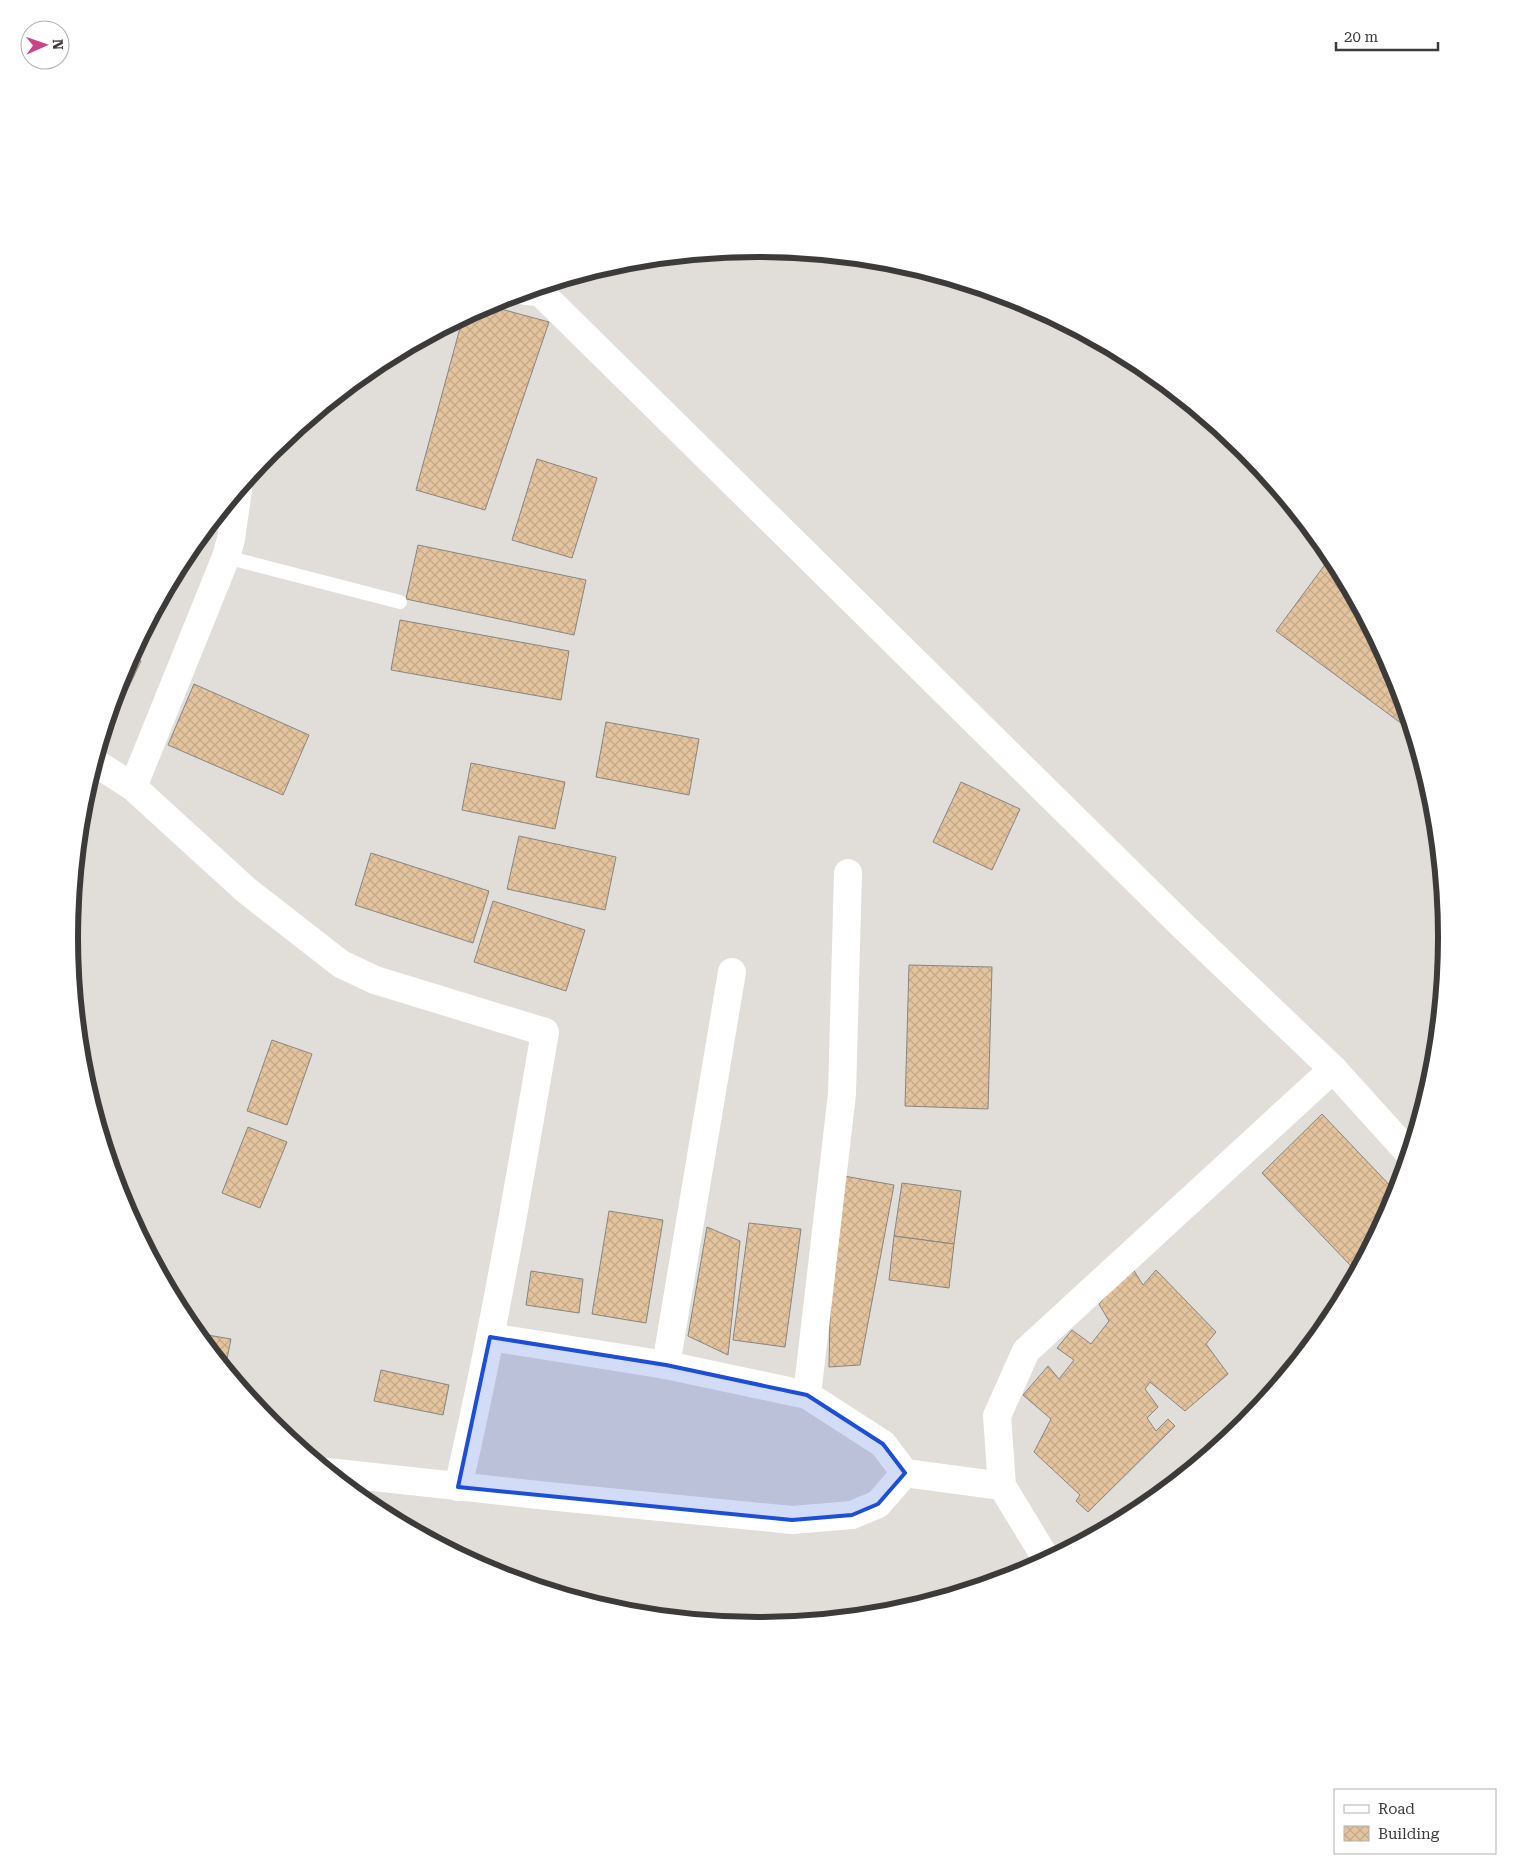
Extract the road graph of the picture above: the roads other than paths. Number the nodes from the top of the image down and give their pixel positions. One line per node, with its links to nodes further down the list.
1 (541, 293): 9 (street)
2 (237, 500): 3 (street)
3 (226, 557): 4 (lane); 6 (street)
4 (400, 602)
5 (100, 766): 6 (street)
6 (133, 787): 11 (street)
7 (848, 873): 13 (street)
8 (732, 972): 12 (street)
9 (1333, 1069): 10 (street); 17 (street)
10 (1405, 1147)
11 (490, 1337): 12 (street); 16 (street)
12 (666, 1365): 13 (street)
13 (807, 1395): 15 (street)
14 (339, 1473): 16 (street)
15 (905, 1473): 16 (street); 17 (street)
16 (458, 1486)
17 (1002, 1486): 18 (street)
18 (1044, 1554)

